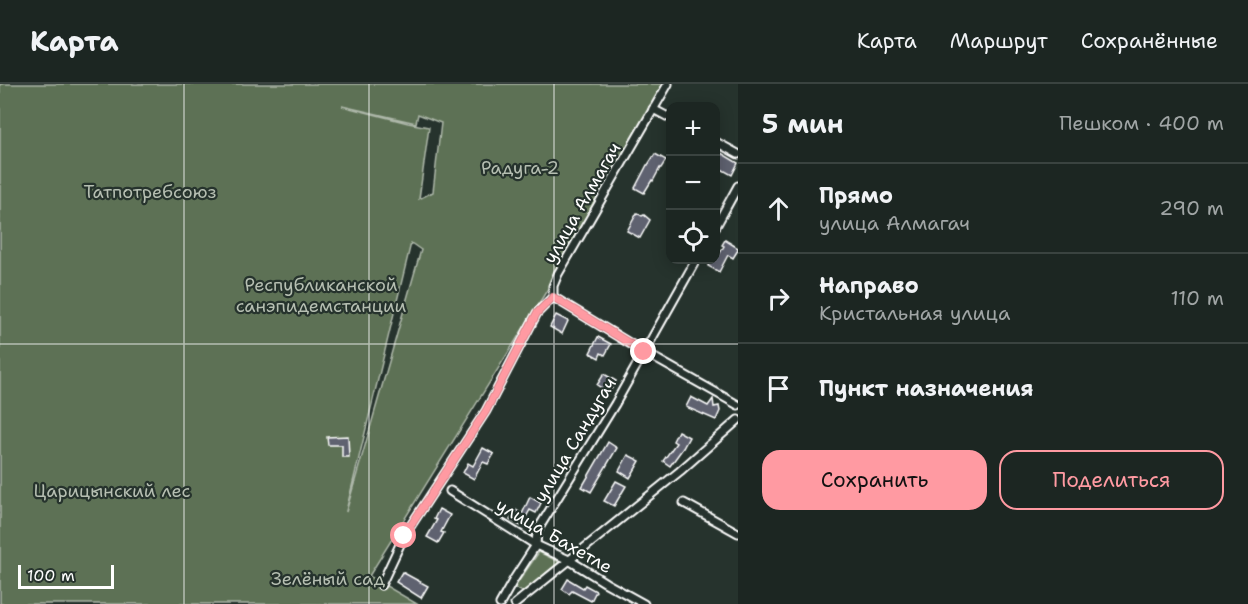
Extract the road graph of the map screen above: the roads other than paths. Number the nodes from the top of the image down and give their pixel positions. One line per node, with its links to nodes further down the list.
1 (668, 84): 2 (street, улица Алмагач)
2 (653, 109): 3 (street); 9 (street, улица Алмагач)
3 (666, 116)
4 (720, 144): 5 (street)
5 (738, 154)
6 (738, 186): 7 (street)
7 (720, 219)
8 (694, 264): 10 (street, улица Сандугач)
9 (553, 297): 10 (street); 18 (street, улица Алмагач)
10 (644, 352): 11 (street); 16 (street, улица Сандугач)
11 (738, 405)
12 (738, 420): 17 (street)
13 (450, 491): 16 (street, улица Бахетле)
14 (684, 503): 15 (street)
15 (738, 533)
16 (536, 545): 17 (street, улица Бахетле); 19 (street, улица Сандугач)
17 (569, 560): 20 (street); 21 (street, улица Бахетле)
18 (381, 585)
19 (500, 604)
20 (515, 604)
21 (644, 604)

